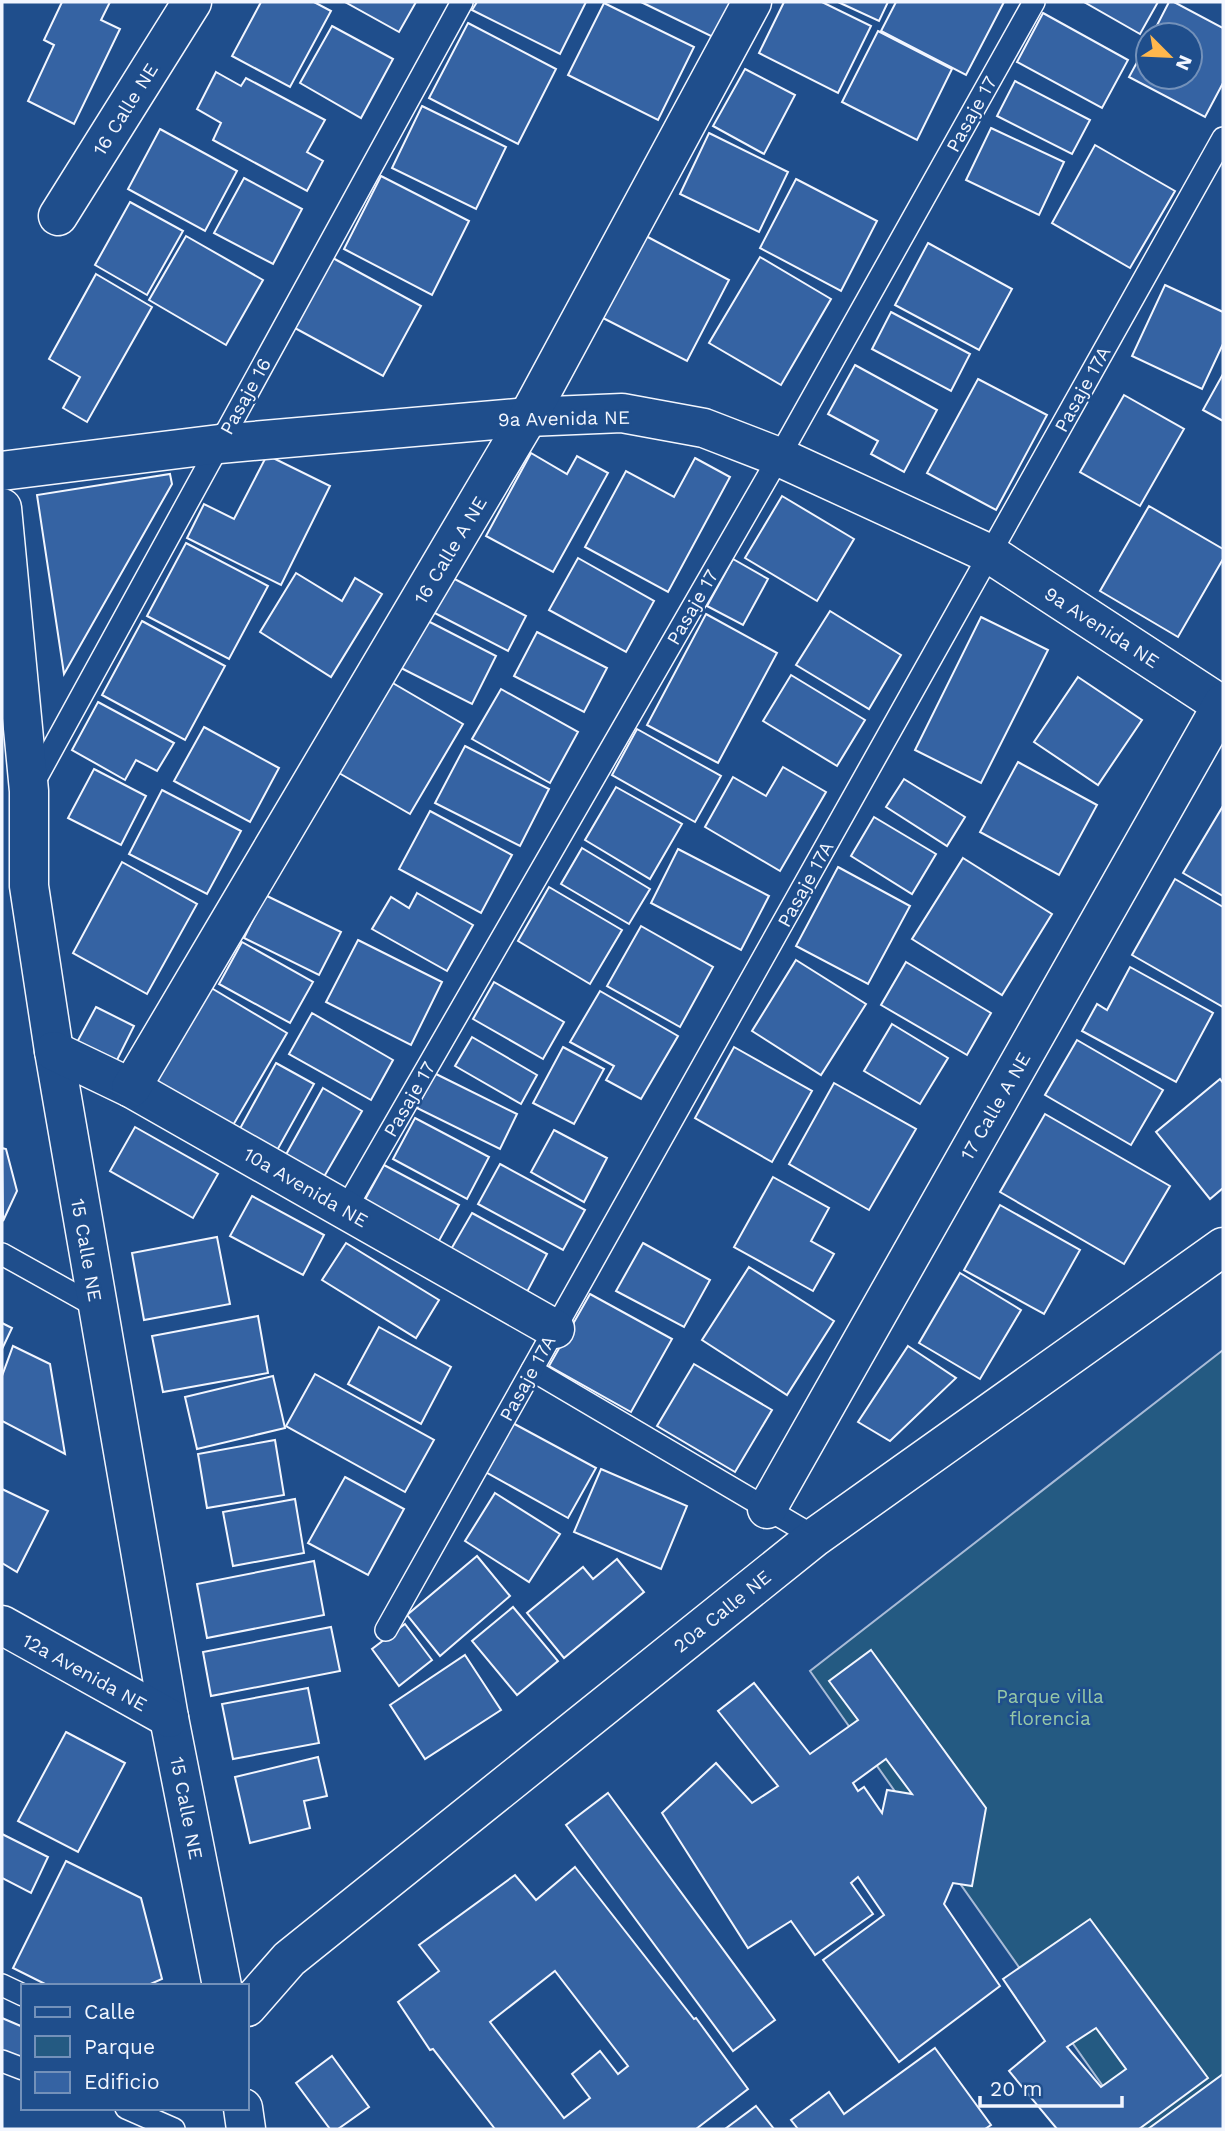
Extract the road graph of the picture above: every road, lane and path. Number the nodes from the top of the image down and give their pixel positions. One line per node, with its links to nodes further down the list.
1 (192, 2): 6 (street, 16 Calle NE)
2 (462, 2): 8 (lane, Pasaje 16)
3 (752, 2): 7 (street, 16 Calle A NE)
4 (1034, 2): 9 (lane, Pasaje 17)
5 (1223, 138): 12 (lane, Pasaje 17A)
6 (58, 216)
7 (528, 416): 8 (street, 9a Avenida NE); 9 (street, 9a Avenida NE); 17 (street, 16 Calle A NE)
8 (219, 444): 10 (street, 9a Avenida NE); 14 (lane, Pasaje 16)
9 (779, 457): 12 (street, 9a Avenida NE); 18 (lane, Pasaje 17)
10 (2, 471)
11 (2, 508): 14 (street, 15 Calle NE)
12 (990, 554): 13 (street, 9a Avenida NE); 22 (lane, Pasaje 17A)
13 (1223, 704): 24 (street, 17 Calle A NE)
14 (29, 791): 15 (street, 15 Calle NE)
15 (15, 878): 16 (street, 15 Calle NE)
16 (54, 1051): 17 (street, 10a Avenida NE); 21 (street, 15 Calle NE)
17 (131, 1088): 18 (street, 10a Avenida NE)
18 (345, 1210): 22 (street, 10a Avenida NE)
19 (1223, 1247): 25 (street, 20a Calle NE)
20 (2, 1254): 21 (lane)
21 (97, 1307): 28 (street, 15 Calle NE)
22 (555, 1329): 23 (lane, Pasaje 17A)
23 (532, 1370): 24 (lane); 27 (lane, Pasaje 17A)
24 (767, 1509): 25 (lane)
25 (815, 1537): 32 (street, 20a Calle NE)
26 (2, 1625): 28 (street, 12a Avenida NE)
27 (386, 1630)
28 (169, 1718): 29 (street, 15 Calle NE)
29 (222, 1984)
30 (2, 1985): 31 (lane)
31 (21, 1994)
32 (248, 2006)
33 (2, 2061): 34 (lane)
34 (21, 2068)
35 (131, 2110): 37 (lane)
36 (243, 2110): 38 (street)
37 (174, 2129)
38 (246, 2129)

